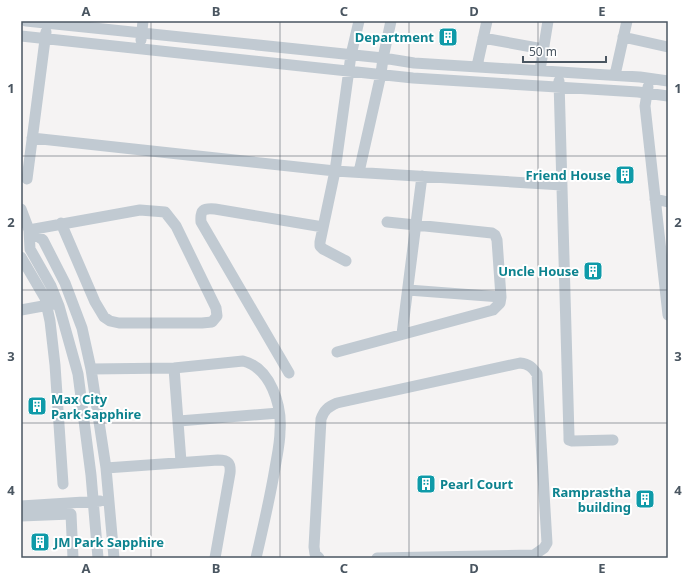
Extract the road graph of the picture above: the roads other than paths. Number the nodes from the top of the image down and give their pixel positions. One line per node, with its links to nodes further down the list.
1 (26, 21): 8 (street)
2 (143, 21): 10 (street)
3 (359, 21): 18 (street)
4 (391, 21): 19 (street)
5 (487, 21): 13 (street)
6 (548, 21): 17 (street)
7 (625, 21): 12 (street)
8 (46, 23): 9 (street); 14 (street)
9 (73, 24): 10 (street)
10 (142, 33): 16 (street); 18 (street)
11 (21, 36): 14 (street)
12 (623, 37): 15 (street); 25 (street)
13 (484, 38): 17 (street); 20 (street)
14 (45, 39): 16 (street); 31 (street)
15 (668, 47)
16 (140, 48): 23 (street)
17 (543, 49): 21 (street)
18 (351, 55): 19 (street); 23 (street)
19 (383, 58): 20 (street); 24 (street)
20 (478, 66): 21 (street)
21 (540, 70): 22 (street)
22 (558, 71): 25 (street); 28 (street)
23 (350, 72): 24 (street); 32 (street)
24 (381, 74): 28 (street); 33 (street)
25 (615, 75): 26 (street)
26 (649, 78): 27 (street); 29 (street)
27 (668, 81)
28 (559, 87): 29 (street); 36 (street)
29 (647, 94): 30 (street); 37 (street)
30 (668, 96)
31 (32, 138): 32 (street); 35 (street)
32 (335, 171): 33 (street); 43 (street)
33 (360, 172): 34 (street)
34 (422, 176): 36 (street); 42 (street)
35 (27, 179)
36 (562, 185): 60 (street)
37 (656, 199): 38 (street); 52 (street)
38 (668, 202)
39 (21, 209): 44 (street)
40 (388, 222): 42 (street)
41 (61, 223): 41 (street); 44 (street)
42 (416, 226): 47 (street); 48 (street)
43 (323, 227): 46 (street); 57 (street)
44 (30, 230): 49 (street); 50 (street)
45 (21, 257): 50 (street)
46 (346, 261)
47 (408, 290): 48 (street); 53 (street)
48 (501, 297): 53 (street)
49 (72, 301): 50 (street); 56 (street)
50 (53, 304): 51 (street); 63 (street); 65 (street)
51 (21, 310)
52 (668, 315)
53 (402, 334): 54 (street)
54 (337, 352)
55 (174, 368): 56 (street); 58 (street); 59 (street)
56 (91, 369): 62 (street)
57 (289, 373)
58 (279, 413): 59 (street); 72 (street)
59 (179, 421): 61 (street)
60 (613, 440)
61 (181, 462): 62 (street); 71 (street)
62 (106, 468): 64 (street)
63 (63, 484)
64 (109, 500): 65 (street); 70 (street)
65 (93, 501): 66 (street); 69 (street)
66 (21, 506)
67 (21, 516): 68 (street)
68 (74, 558)
69 (98, 558)
70 (114, 558)
71 (215, 558)
72 (256, 558)
73 (319, 558): 75 (street)
74 (376, 558): 75 (street)
75 (407, 558)

